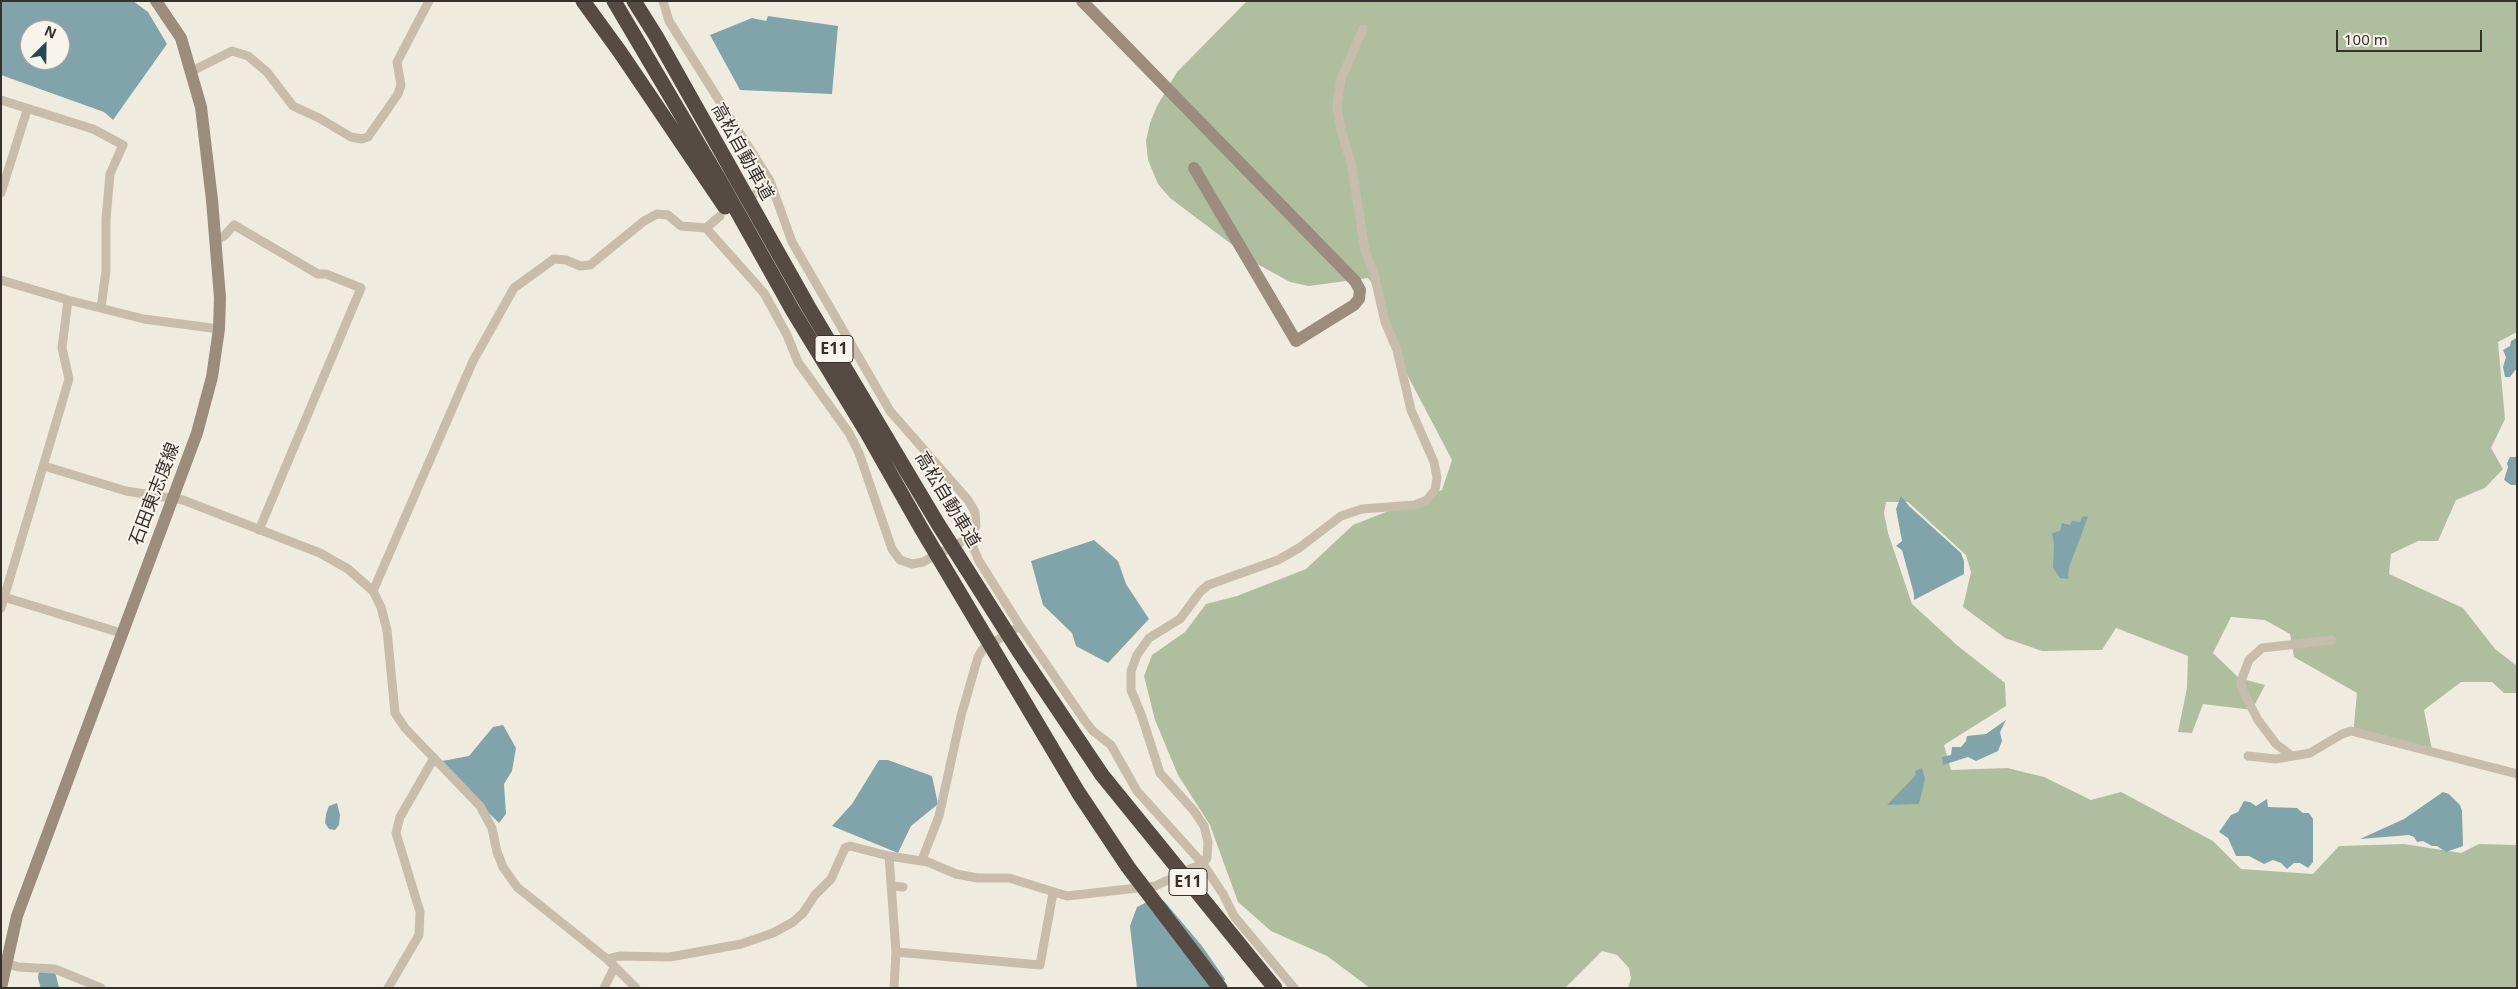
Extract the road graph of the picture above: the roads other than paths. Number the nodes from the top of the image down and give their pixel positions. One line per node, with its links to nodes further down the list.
1 (156, 1): 11 (main road, 石田東志度線)
2 (429, 1): 11 (street)
3 (583, 1): 15 (highway)
4 (614, 1): 15 (highway, 高松自動車道 / E11)
5 (634, 1): 10 (highway, 高松自動車道 / E11)
6 (639, 1): 10 (highway)
7 (663, 1): 16 (street)
8 (1082, 1): 14 (main road)
9 (1363, 30): 42 (street)
10 (656, 36): 15 (highway, 高松自動車道 / E11)
11 (192, 71): 21 (main road, 石田東志度線)
12 (1, 100): 13 (street)
13 (27, 110): 17 (street); 24 (street)
14 (1194, 168)
15 (720, 179): 58 (highway, 高松自動車道 / E11); 59 (highway, 高松自動車道 / E11)
16 (770, 181): 18 (street); 29 (street)
17 (1, 193)
18 (755, 194)
19 (720, 216): 20 (street)
20 (706, 228): 29 (street); 30 (street)
21 (216, 240): 25 (main road, 石田東志度線); 28 (street)
22 (1, 280): 23 (street)
23 (68, 300): 24 (street); 26 (street)
24 (101, 308): 25 (street)
25 (219, 329): 27 (main road, 石田東志度線)
26 (44, 466): 27 (street); 31 (street)
27 (172, 498): 28 (street); 34 (main road, 石田東志度線)
28 (259, 530): 30 (street)
29 (969, 538): 33 (street)
30 (373, 591): 38 (street)
31 (3, 596): 32 (street); 34 (street)
32 (1, 608)
33 (1020, 626): 41 (street); 42 (street)
34 (122, 633): 49 (main road, 石田東志度線)
35 (2332, 640): 37 (street)
36 (2248, 756): 37 (street)
37 (2292, 756): 39 (street)
38 (434, 758): 50 (street); 54 (street)
39 (2517, 774)
40 (889, 856): 41 (street); 45 (street); 50 (street)
41 (922, 860): 47 (street)
42 (1202, 864): 43 (street); 60 (street)
43 (1190, 869)
44 (1168, 880): 47 (street)
45 (891, 886): 46 (street); 48 (street)
46 (904, 888)
47 (1053, 893): 48 (street)
48 (896, 952): 57 (street)
49 (5, 956): 52 (main road, 石田東志度線); 53 (street)
50 (607, 959): 51 (street)
51 (614, 968): 55 (street); 56 (street)
52 (1, 988)
53 (101, 988)
54 (388, 988)
55 (604, 988)
56 (636, 988)
57 (894, 988)
58 (1220, 988)
59 (1275, 988)
60 (1294, 988)

